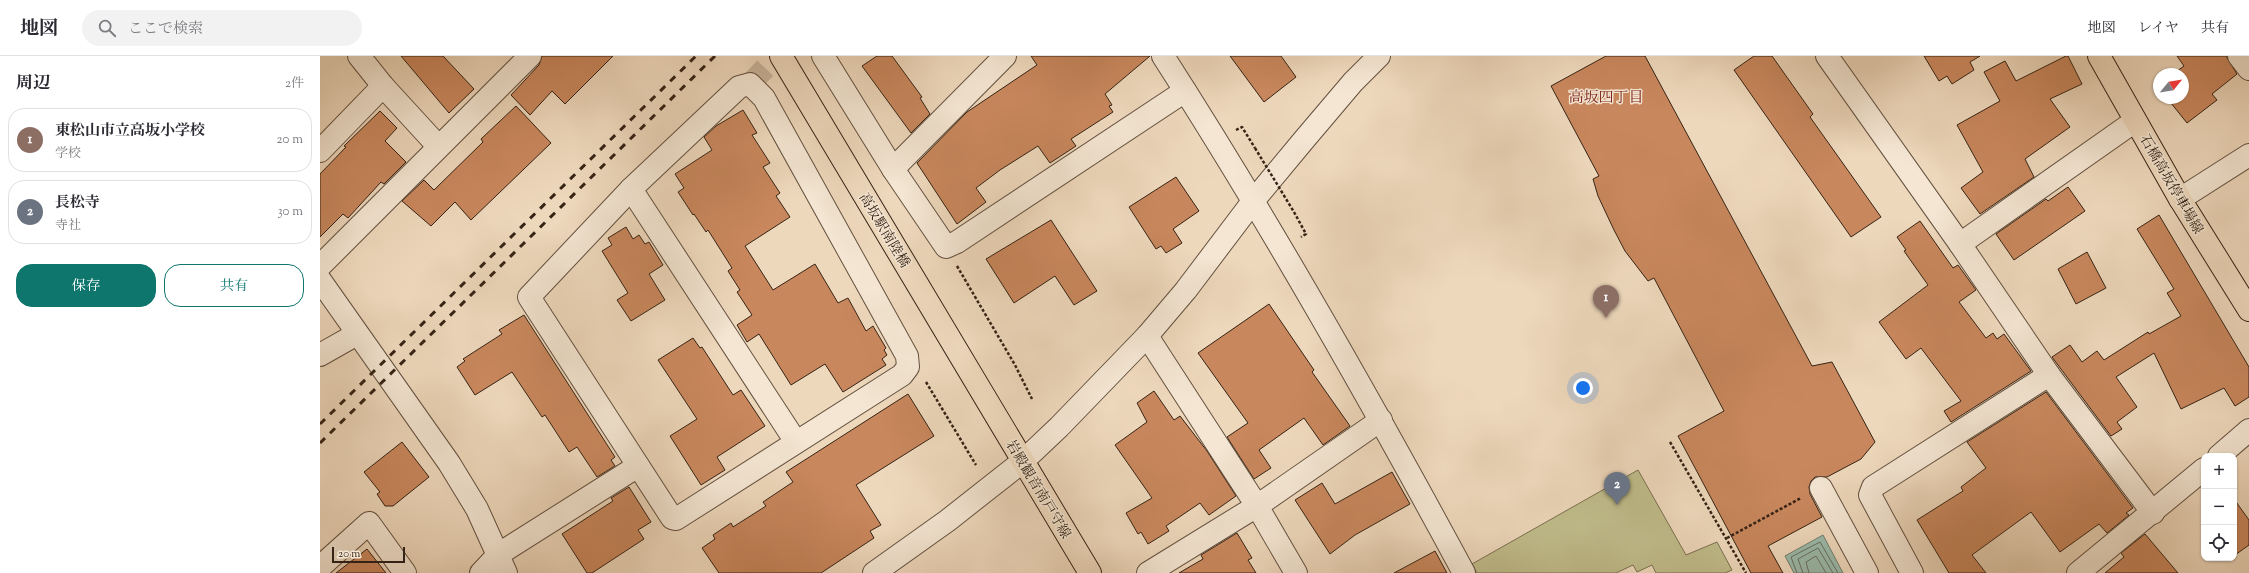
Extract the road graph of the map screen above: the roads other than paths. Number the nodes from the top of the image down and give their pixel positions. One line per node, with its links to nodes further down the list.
1 (359, 56): 12 (street)
2 (530, 56): 15 (street)
3 (781, 56): 30 (main road, 高坂駅南陸橋)
4 (823, 56): 18 (street)
5 (1005, 56): 18 (street)
6 (1163, 56): 13 (street)
7 (1379, 56): 21 (street)
8 (1827, 56): 22 (street)
9 (2099, 56): 14 (main road, 石橋高坂停車場線)
10 (2240, 56): 11 (street)
11 (2249, 69)
12 (383, 86): 15 (street); 16 (street)
13 (1185, 91): 18 (street); 21 (street)
14 (2135, 121): 20 (main road, 石橋高坂停車場線); 22 (street)
15 (438, 146): 23 (street)
16 (320, 151)
17 (2249, 155): 20 (street)
18 (893, 169)
19 (631, 189): 33 (street); 33 (street); 36 (street)
20 (2180, 199): 25 (main road, 石橋高坂停車場線)
21 (1254, 200): 27 (street); 31 (street)
22 (1960, 244): 29 (street)
23 (320, 266)
24 (320, 280): 26 (street)
25 (2249, 310)
26 (357, 334): 28 (street); 41 (street)
27 (1147, 336): 35 (street); 39 (street)
28 (320, 355)
29 (2049, 375): 40 (street); 51 (street)
30 (989, 405): 35 (main road, 岩殿観音南戸守線)
31 (1381, 420): 39 (street); 49 (street)
32 (2249, 430): 34 (street)
33 (796, 442): 36 (street)
34 (2222, 453)
35 (1022, 462): 45 (street); 46 (main road, 岩殿観音南戸守線)
36 (638, 466): 41 (street)
37 (2201, 472): 40 (street)
38 (1821, 488): 50 (street)
39 (1257, 506): 47 (street); 48 (street)
40 (2153, 512): 52 (street)
41 (503, 564): 44 (street)
42 (320, 567): 43 (street)
43 (405, 573)
44 (481, 573)
45 (874, 573)
46 (1090, 573)
47 (1148, 573)
48 (1296, 573)
49 (1464, 573)
50 (1867, 573)
51 (1912, 573)
52 (2078, 573)

